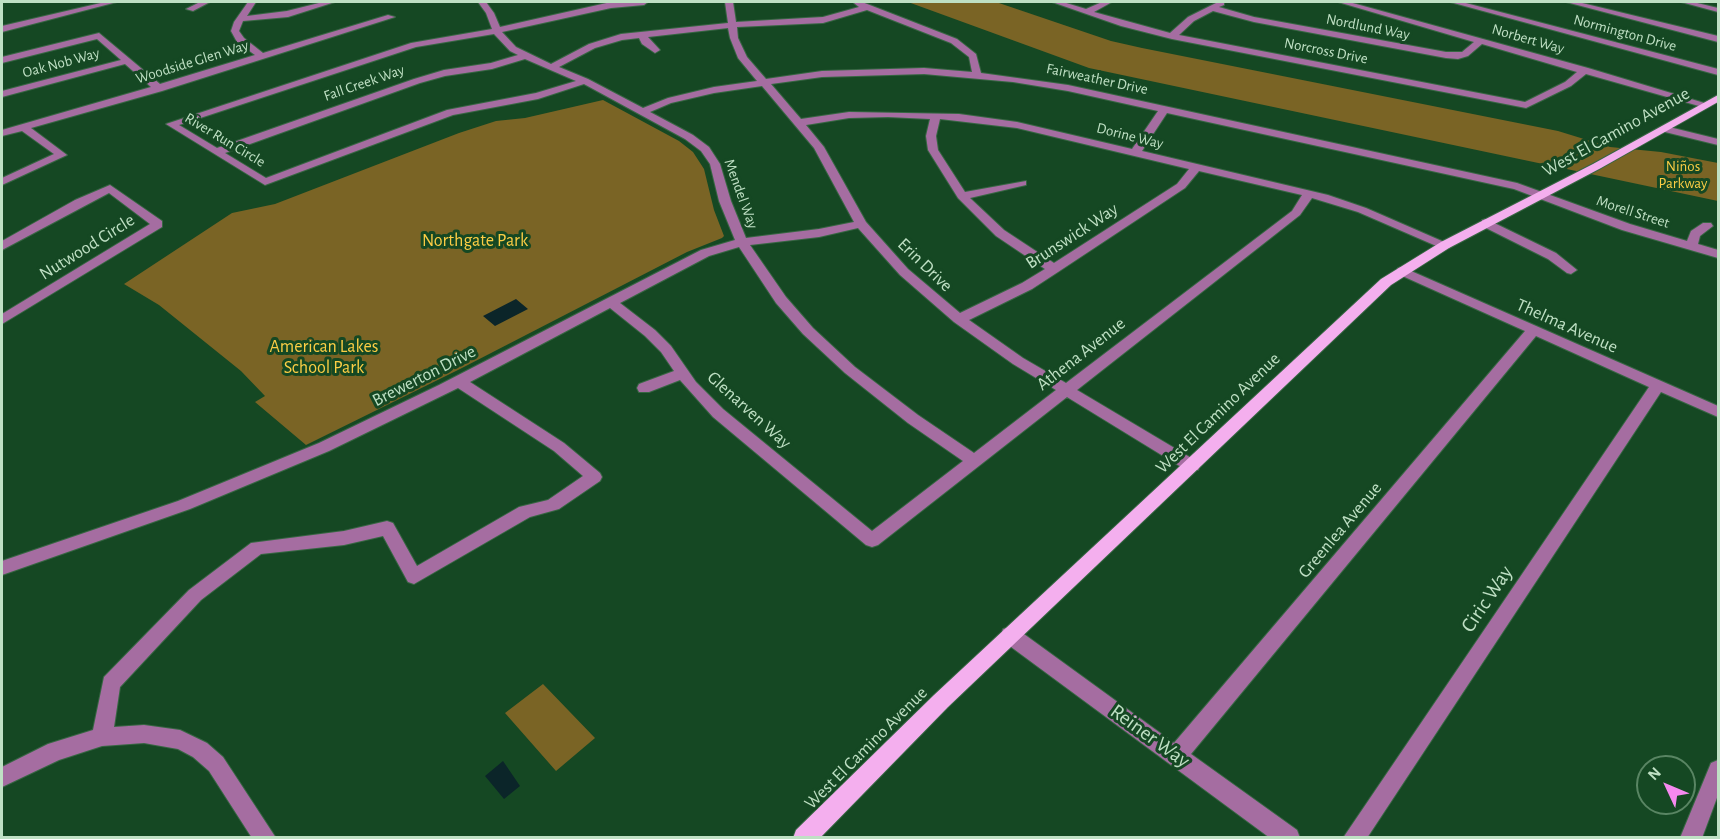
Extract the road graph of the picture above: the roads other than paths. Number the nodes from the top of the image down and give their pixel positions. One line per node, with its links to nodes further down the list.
1 (60, 2): 22 (street)
2 (113, 2): 22 (street)
3 (206, 2): 19 (street)
4 (252, 2): 24 (street)
5 (331, 2): 24 (street)
6 (484, 2): 28 (street, Mendel Way)
7 (644, 2): 28 (street)
8 (729, 2): 26 (street, Erin Drive)
9 (853, 2): 17 (street)
10 (1056, 2): 21 (street, Norcross Drive)
11 (1108, 2): 21 (street)
12 (1223, 2): 18 (street)
13 (1342, 2): 33 (street, Norbert Way)
14 (1454, 2): 41 (street, Normington Drive)
15 (1570, 2): 32 (street)
16 (1685, 2): 20 (street)
17 (866, 7): 25 (street); 42 (street)
18 (1212, 8): 31 (street); 33 (street, Nordlund Way)
19 (190, 9)
20 (1719, 10)
21 (1087, 12): 31 (street, Norcross Drive)
22 (73, 13): 27 (street)
23 (391, 17): 36 (street, Woodside Glen Way)
24 (240, 19): 36 (street)
25 (817, 20): 26 (street); 29 (street)
26 (732, 25): 30 (street); 44 (street, Erin Drive)
27 (2, 29)
28 (496, 31): 35 (street, Mendel Way); 57 (street, River Run Circle)
29 (822, 33)
30 (642, 34): 34 (street); 39 (street)
31 (1172, 36): 40 (street, Norcross Drive)
32 (1719, 39)
33 (1481, 41): 40 (street, Norbert Way)
34 (655, 50)
35 (526, 56): 39 (street, Mendel Way); 57 (street, Fall Creek Way)
36 (262, 57): 45 (street, Woodside Glen Way)
37 (2, 60): 38 (street)
38 (127, 61): 45 (street); 46 (street, Oak Nob Way)
39 (551, 68): 43 (street, Mendel Way)
40 (1585, 70): 48 (street, Norbert Way)
41 (1719, 72)
42 (978, 75): 44 (street, Fairweather Drive); 49 (street, Fairweather Drive)
43 (585, 81): 50 (street, Mendel Way); 57 (street, River Run Circle)
44 (761, 81): 50 (street, Fairweather Drive); 52 (street, Erin Drive)
45 (159, 88): 53 (street, Woodside Glen Way)
46 (2, 94)
47 (1719, 98): 48 (main road, West El Camino Avenue)
48 (1706, 105): 54 (main road, West El Camino Avenue)
49 (1164, 109): 58 (street); 63 (street, Fairweather Drive)
50 (642, 112): 68 (street, Mendel Way)
51 (936, 115): 52 (street, Dorine Way); 58 (street, Dorine Way); 64 (street)
52 (798, 123): 66 (street, Erin Drive)
53 (22, 126): 55 (street, Woodside Glen Way); 60 (street)
54 (1665, 129): 56 (street); 63 (main road, West El Camino Avenue)
55 (2, 133)
56 (1719, 142)
57 (216, 152)
58 (1136, 153): 59 (street, Dorine Way)
59 (1195, 168): 62 (street, Dorine Way); 73 (street, Brunswick Way)
60 (2, 182)
61 (1022, 183): 64 (street)
62 (1309, 194): 69 (street, Dorine Way); 84 (street, Athena Avenue)
63 (1540, 195): 65 (main road, West El Camino Avenue); 71 (street, Morell Street)
64 (962, 196): 73 (street)
65 (1486, 223): 69 (main road, West El Camino Avenue); 74 (street)
66 (861, 224): 68 (street, Brewerton Drive); 78 (street, Erin Drive)
67 (1707, 226): 71 (street)
68 (742, 242): 76 (street, Brewerton Drive); 86 (street, Mendel Way)
69 (1445, 245): 75 (main road, West El Camino Avenue)
70 (2, 246): 77 (street, Nutwood Circle)
71 (1692, 246): 72 (street, Morell Street)
72 (1719, 254)
73 (1054, 269): 78 (street, Brunswick Way)
74 (1571, 270)
75 (1402, 271): 79 (street, Thelma Avenue); 87 (main road, West El Camino Avenue)
76 (609, 302): 80 (street, Glenarven Way); 81 (street, Brewerton Drive)
77 (2, 320)
78 (959, 320): 84 (street, Erin Drive)
79 (1533, 331): 82 (street, Thelma Avenue); 92 (street, Greenlea Avenue)
80 (683, 373): 83 (street); 88 (street, Glenarven Way)
81 (458, 381): 89 (street, Brewerton Drive); 91 (street)
82 (1658, 385): 85 (street, Thelma Avenue); 98 (street, Ciric Way)
83 (644, 388)
84 (1066, 390): 86 (street, Athena Avenue); 87 (street, Erin Drive)
85 (1719, 412)
86 (974, 461): 88 (street, Athena Avenue)
87 (1192, 466): 90 (main road, West El Camino Avenue)
88 (872, 540)
89 (2, 568)
90 (1010, 635): 92 (street, Reiner Way); 96 (main road, West El Camino Avenue)
91 (102, 737): 94 (street); 95 (street)
92 (1177, 755): 97 (street, Reiner Way)
93 (1719, 770): 99 (street)
94 (2, 777)
95 (265, 837)
96 (804, 837)
97 (1289, 837)
98 (1354, 837)
99 (1691, 837)

